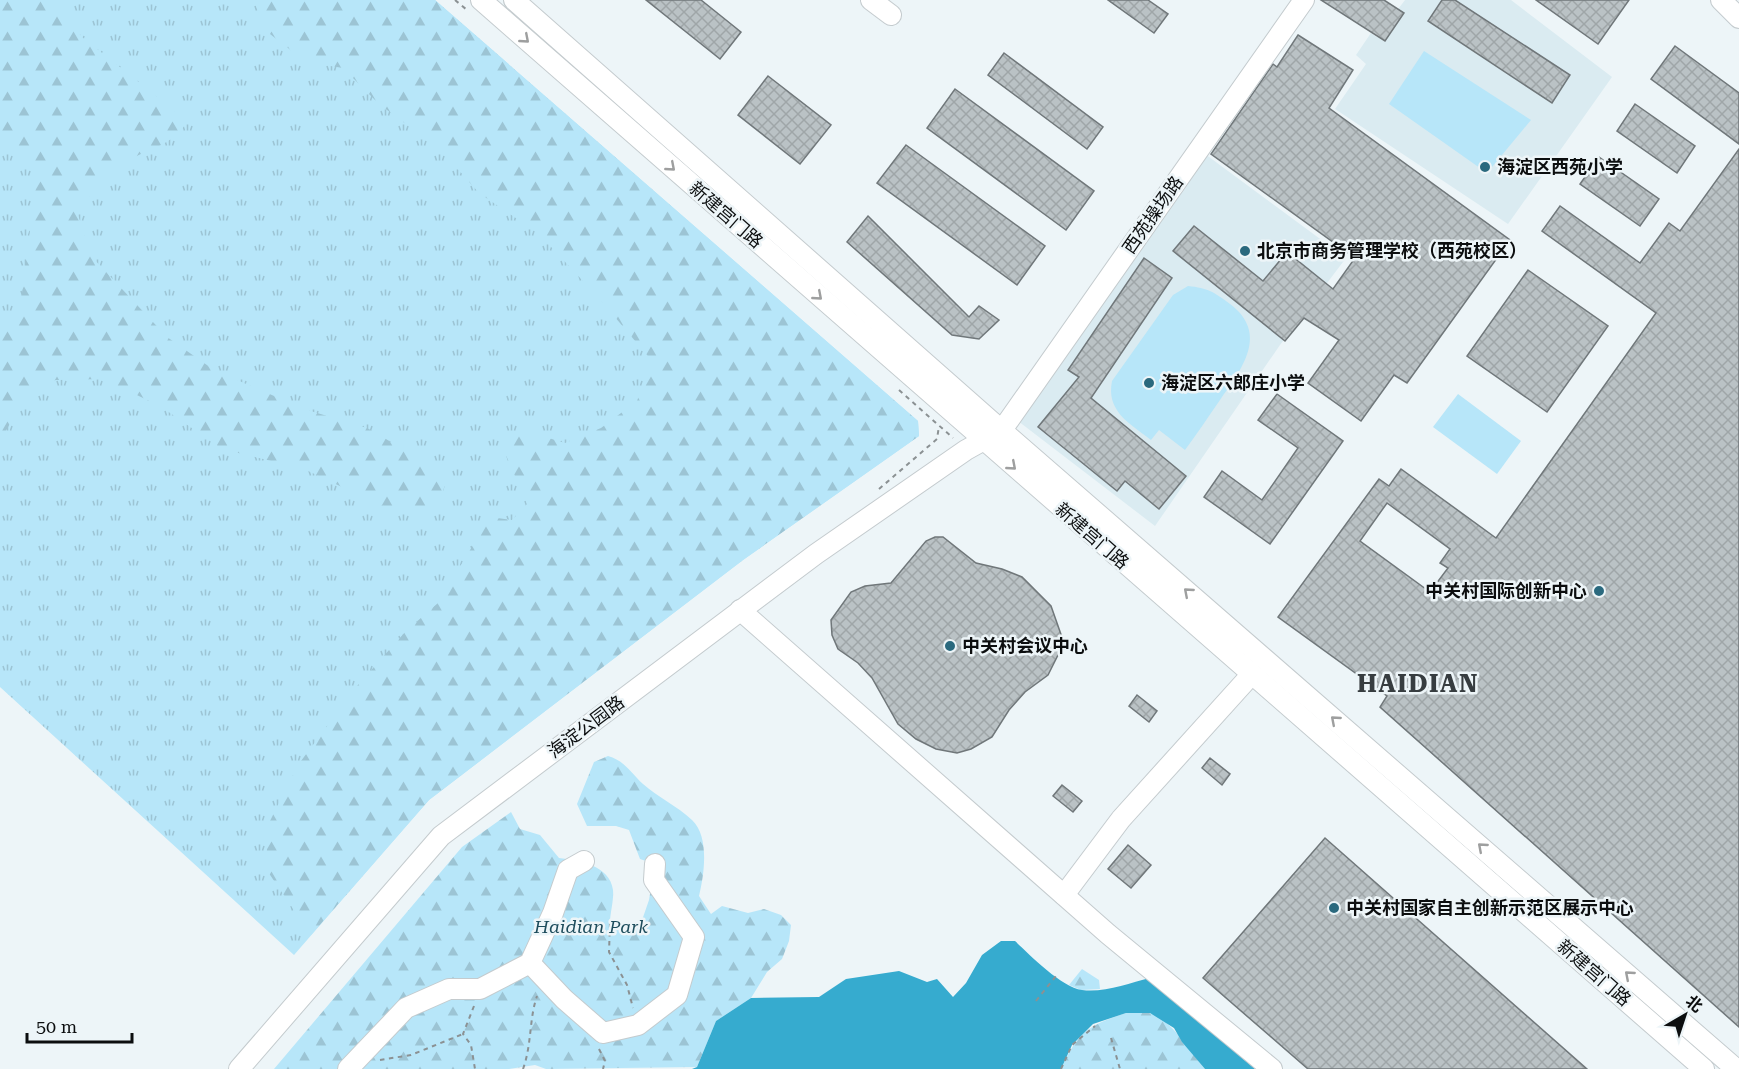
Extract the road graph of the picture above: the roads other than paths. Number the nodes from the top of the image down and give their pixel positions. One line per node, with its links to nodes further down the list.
1 (481, 0): 10 (street, 新建宫门路, one-way to 10)
2 (514, 0): 9 (street, 新建宫门路)
3 (871, 0): 7 (street)
4 (1292, 0): 9 (street, 西苑操场路)
5 (1304, 0): 9 (street, 西苑操场路)
6 (1721, 0): 8 (street)
7 (891, 15)
8 (1739, 18)
9 (996, 425): 10 (street, 海淀公园路); 21 (street, 新建宫门路, one-way to 9)
10 (983, 441): 11 (street, 海淀公园路); 12 (street, 新建宫门路, one-way to 12)
11 (740, 610): 15 (street); 17 (street, 海淀公园路)
12 (1251, 675): 15 (street); 20 (street, 新建宫门路)
13 (584, 861): 16 (street)
14 (655, 864): 16 (street)
15 (1064, 895): 19 (street)
16 (530, 963): 18 (street)
17 (239, 1069)
18 (348, 1069)
19 (1272, 1069)
20 (1704, 1069)
21 (1736, 1069)

